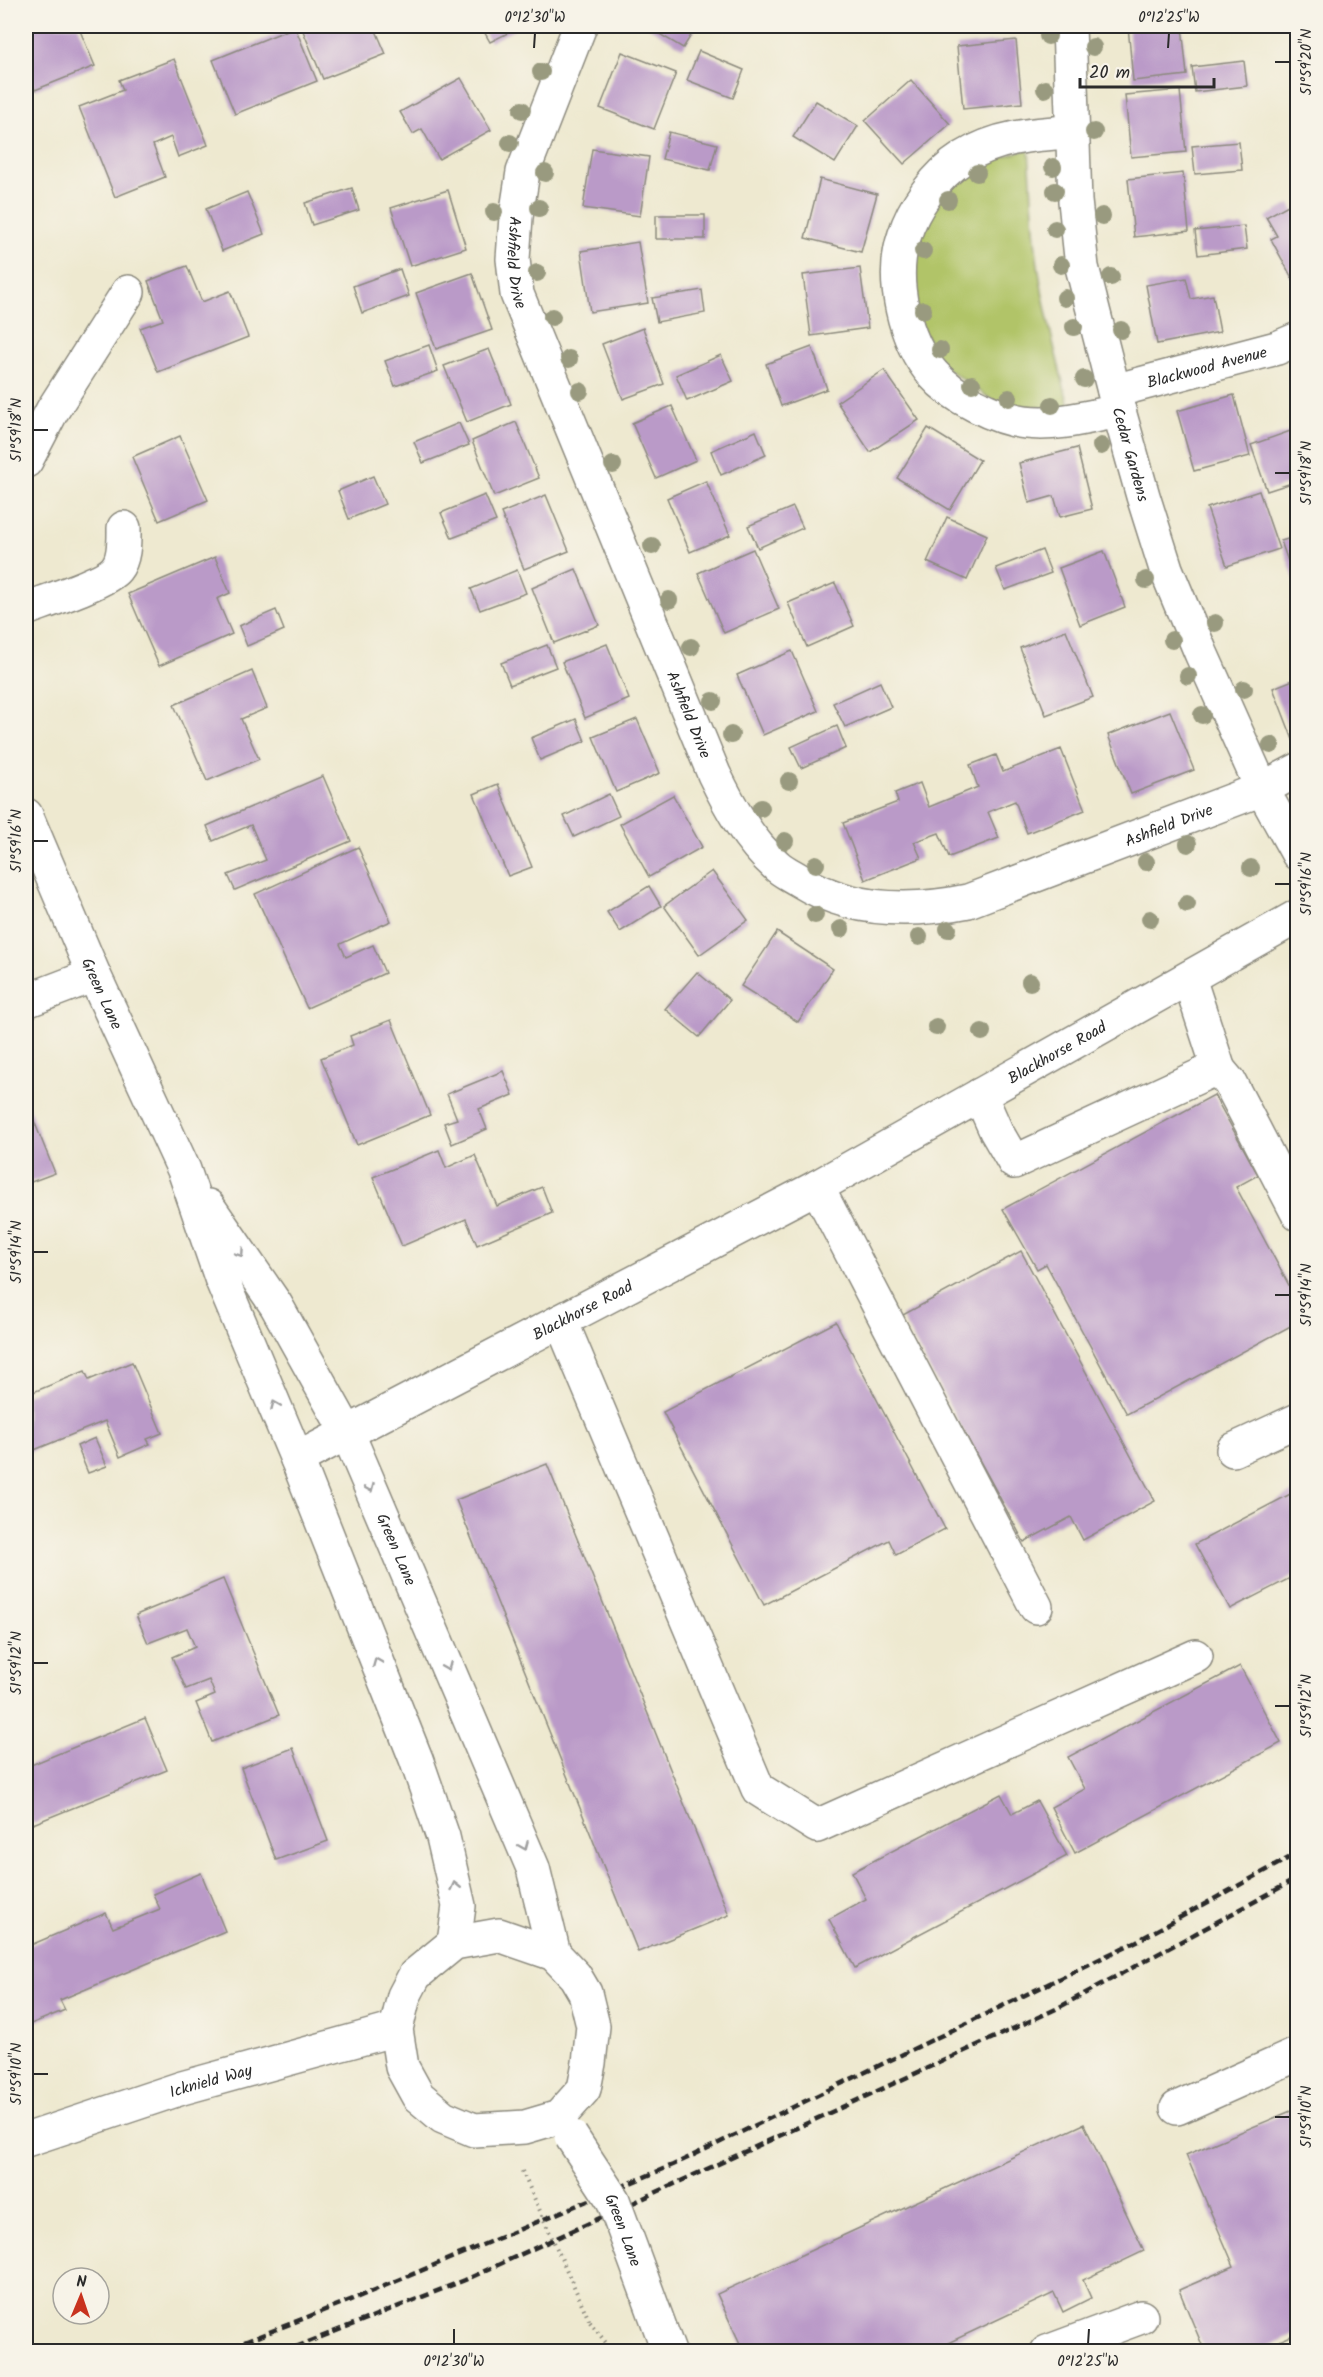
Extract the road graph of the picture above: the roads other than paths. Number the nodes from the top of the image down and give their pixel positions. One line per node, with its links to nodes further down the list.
1 (580, 26): 11 (street, Ashfield Drive)
2 (1070, 26): 3 (street, Cedar Gardens)
3 (1072, 132): 6 (street, Cedar Gardens); 6 (street, Blackwood Avenue)
4 (128, 292): 7 (street)
5 (1298, 339): 6 (street, Blackwood Avenue)
6 (1116, 401): 11 (street, Cedar Gardens)
7 (26, 461)
8 (124, 528): 9 (street)
9 (26, 609)
10 (1298, 770): 11 (street, Ashfield Drive)
11 (1263, 789): 13 (street, Cedar Gardens)
12 (26, 815): 15 (street, Green Lane)
13 (1298, 854)
14 (1298, 916): 16 (street, Blackhorse Road)
15 (94, 975): 17 (street); 20 (street, Green Lane)
16 (1189, 978): 18 (street); 19 (street, Blackhorse Road)
17 (26, 1001)
18 (1219, 1070): 19 (street); 22 (street)
19 (980, 1095): 21 (street, Blackhorse Road)
20 (184, 1170): 25 (street, Green Lane, one-way to 25); 27 (street, Green Lane, one-way to 20)
21 (817, 1187): 23 (street, Blackhorse Road); 28 (street)
22 (1298, 1214)
23 (561, 1321): 25 (street, Blackhorse Road); 29 (street)
24 (1298, 1420): 26 (street)
25 (348, 1434): 27 (street, Blackhorse Road); 31 (street, Green Lane, one-way to 31)
26 (1233, 1450)
27 (297, 1459): 30 (street, Green Lane, one-way to 27)
28 (1036, 1607)
29 (1196, 1656)
30 (454, 1943): 31 (street, Green Lane); 32 (street, Green Lane)
31 (554, 1954): 35 (street, Green Lane)
32 (396, 2029): 35 (street, Green Lane); 36 (street, Icknield Way)
33 (1298, 2054): 34 (street)
34 (1177, 2108)
35 (565, 2127): 38 (street, Green Lane, bridge)
36 (26, 2140)
37 (1141, 2317): 39 (street)
38 (669, 2352)
39 (1047, 2352)

